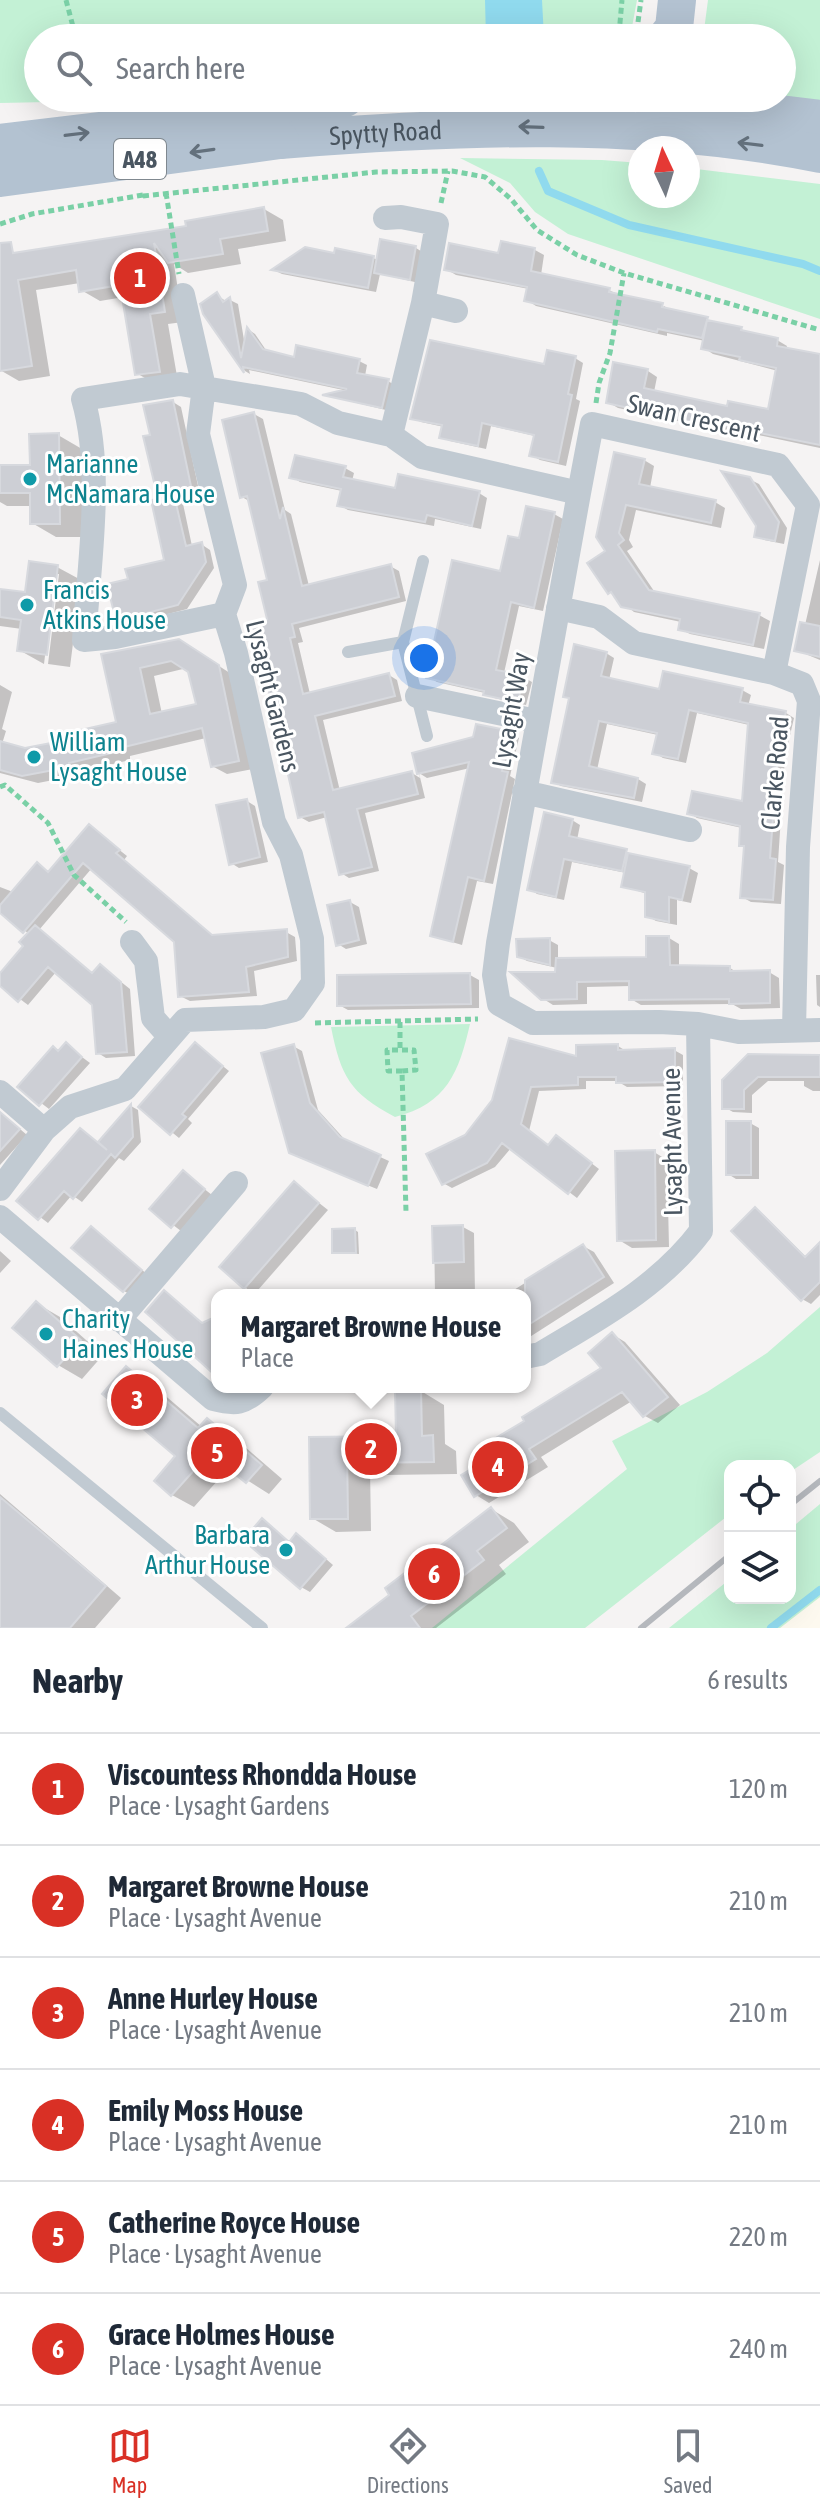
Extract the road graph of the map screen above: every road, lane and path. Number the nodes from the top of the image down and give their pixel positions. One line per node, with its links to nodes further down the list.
1 (66, 0): 4 (path)
2 (622, 0): 5 (path)
3 (641, 0): 6 (path)
4 (72, 24)
5 (620, 24)
6 (664, 24)
7 (310, 112): 12 (main road, A48)
8 (639, 112): 12 (main road, Spytty Road / A48, one-way to 12)
9 (686, 112): 14 (main road, Spytty Road / A48, one-way to 9)
10 (734, 112): 11 (main road, A48)
11 (811, 117)
12 (278, 125): 13 (main road, A48, one-way to 12, bridge); 15 (main road, Spytty Road / A48, one-way to 15, bridge)
13 (0, 143)
14 (820, 154)
15 (0, 178)
16 (166, 193): 17 (path); 19 (path); 20 (path)
17 (143, 196)
18 (385, 218): 21 (street)
19 (624, 273): 23 (path); 25 (path)
20 (183, 295): 24 (street, Lysaght Gardens)
21 (423, 303): 22 (street); 26 (street)
22 (456, 311)
23 (820, 330)
24 (204, 387): 26 (street); 30 (street, Lysaght Gardens); 30 (street)
25 (592, 424): 27 (street, Swan Crescent); 33 (street, Swan Crescent)
26 (391, 435): 27 (street)
27 (579, 493): 29 (street, Lysaght Way)
28 (423, 561): 31 (lane)
29 (558, 608): 33 (street, Clarke Road); 35 (street, Lysaght Way)
30 (224, 614): 47 (street, Lysaght Gardens)
31 (403, 642): 32 (lane); 34 (lane)
32 (348, 652)
33 (774, 673): 45 (street, Clarke Road)
34 (417, 696): 35 (street); 36 (lane)
35 (536, 721): 38 (street, Lysaght Way)
36 (427, 736)
37 (0, 787): 40 (path)
38 (524, 792): 39 (street); 44 (street, Lysaght Way)
39 (690, 830)
40 (132, 942): 47 (street)
41 (478, 1019): 42 (path)
42 (400, 1022): 43 (path); 48 (path)
43 (315, 1023)
44 (698, 1024): 45 (street, Lysaght Way); 57 (street, Lysaght Avenue)
45 (794, 1030): 46 (street, Lysaght Way)
46 (820, 1030)
47 (169, 1036): 51 (street)
48 (400, 1051): 49 (path); 49 (path)
49 (402, 1071): 54 (path)
50 (0, 1092): 51 (street)
51 (44, 1130): 53 (street)
52 (236, 1183): 56 (street)
53 (0, 1189)
54 (406, 1212)
55 (0, 1217): 56 (street)
56 (119, 1320): 58 (street)
57 (531, 1356)
58 (256, 1393)
59 (0, 1413): 60 (lane)
60 (262, 1628)

